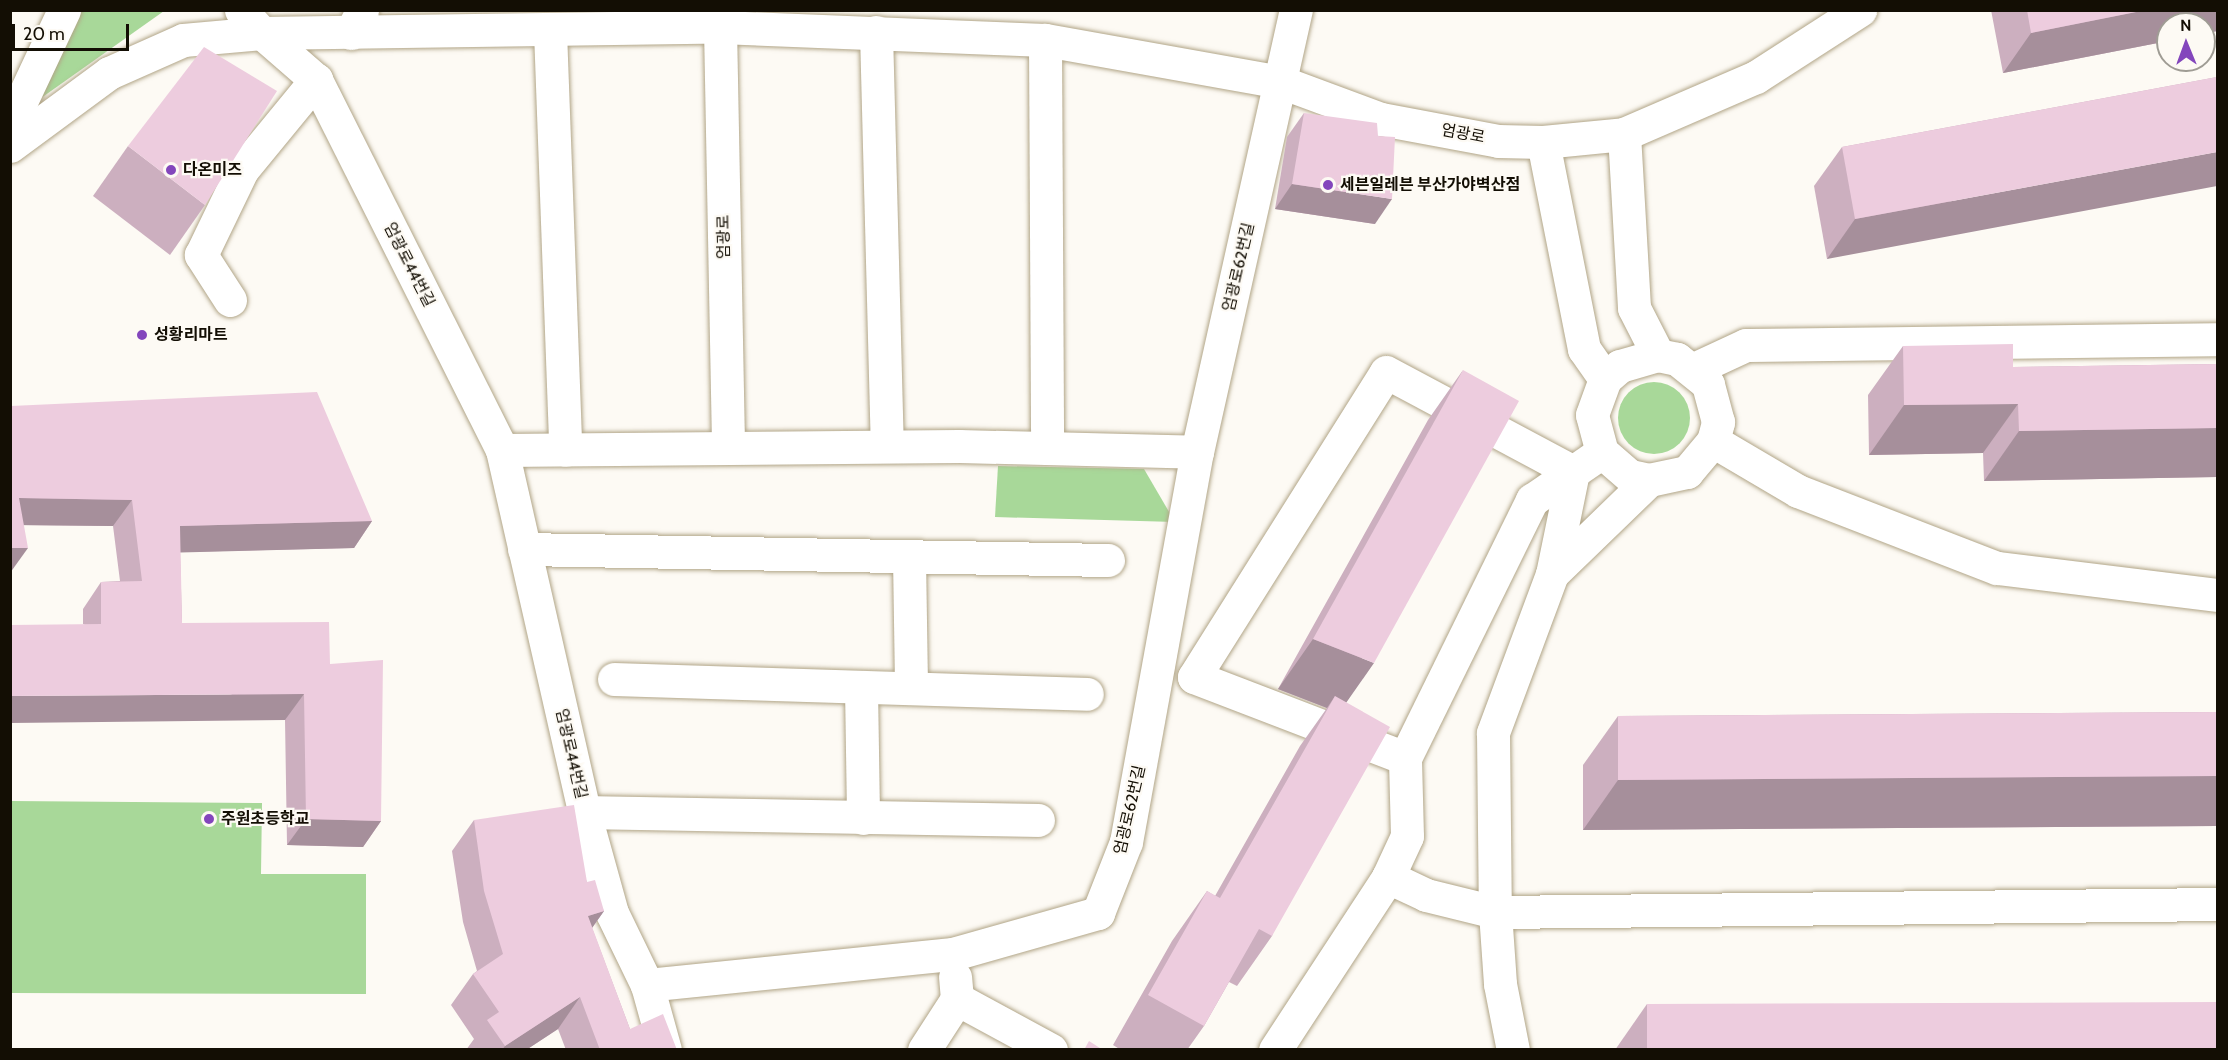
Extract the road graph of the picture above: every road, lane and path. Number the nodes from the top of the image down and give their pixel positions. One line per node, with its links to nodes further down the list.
1 (64, 10): 14 (street)
2 (1296, 10): 13 (street, 엄광로62번길)
3 (1860, 10): 7 (street, 엄광로)
4 (765, 19): 9 (street, 엄광로); 10 (street, 엄광로)
5 (251, 22): 6 (street, 엄광로); 12 (street, 엄광로44번길); 17 (street, 엄광로)
6 (357, 22): 8 (street, 엄광로)
7 (1831, 23): 15 (street, 엄광로)
8 (569, 24): 9 (street, 엄광로); 28 (street)
9 (720, 27): 25 (street, 엄광로)
10 (876, 32): 11 (street, 엄광로); 24 (street)
11 (1045, 40): 13 (street, 엄광로); 26 (street)
12 (316, 80): 18 (street); 27 (street, 엄광로44번길)
13 (1281, 82): 16 (street, 엄광로); 29 (street, 엄광로62번길)
14 (10, 125)
15 (1624, 134): 16 (street, 엄광로); 20 (street)
16 (1543, 142): 22 (street)
17 (10, 146)
18 (230, 300)
19 (2217, 339): 21 (street)
20 (1658, 355): 21 (street); 22 (street)
21 (1694, 369): 23 (street)
22 (1605, 379): 30 (street)
23 (1713, 441): 32 (street); 37 (street)
24 (887, 446): 25 (street); 26 (street)
25 (728, 448): 28 (street)
26 (1047, 448): 29 (street)
27 (502, 450): 28 (street); 33 (street, 엄광로44번길)
28 (565, 450)
29 (1197, 452): 49 (street, 엄광로62번길)
30 (1602, 452): 31 (street); 32 (street)
31 (1573, 472): 36 (street); 42 (street); 42 (street)
32 (1649, 480): 36 (street)
33 (524, 549): 34 (street); 43 (street, 엄광로44번길)
34 (909, 557): 35 (street); 40 (street)
35 (1108, 561)
36 (1552, 574): 48 (street)
37 (2217, 595)
38 (614, 679): 39 (street)
39 (861, 687): 40 (street); 44 (street)
40 (910, 688): 41 (street)
41 (1087, 694)
42 (1405, 758): 46 (street)
43 (584, 812): 44 (street); 50 (street, 엄광로44번길)
44 (864, 818): 45 (street)
45 (1038, 820)
46 (1388, 877): 48 (street); 55 (street)
47 (2217, 904): 48 (street)
48 (1495, 912): 56 (street)
49 (953, 954): 50 (street); 51 (street)
50 (647, 985): 53 (street, 엄광로44번길)
51 (957, 999): 52 (street); 54 (street)
52 (1037, 1046)
53 (665, 1050)
54 (924, 1050)
55 (1275, 1050)
56 (1513, 1050)

